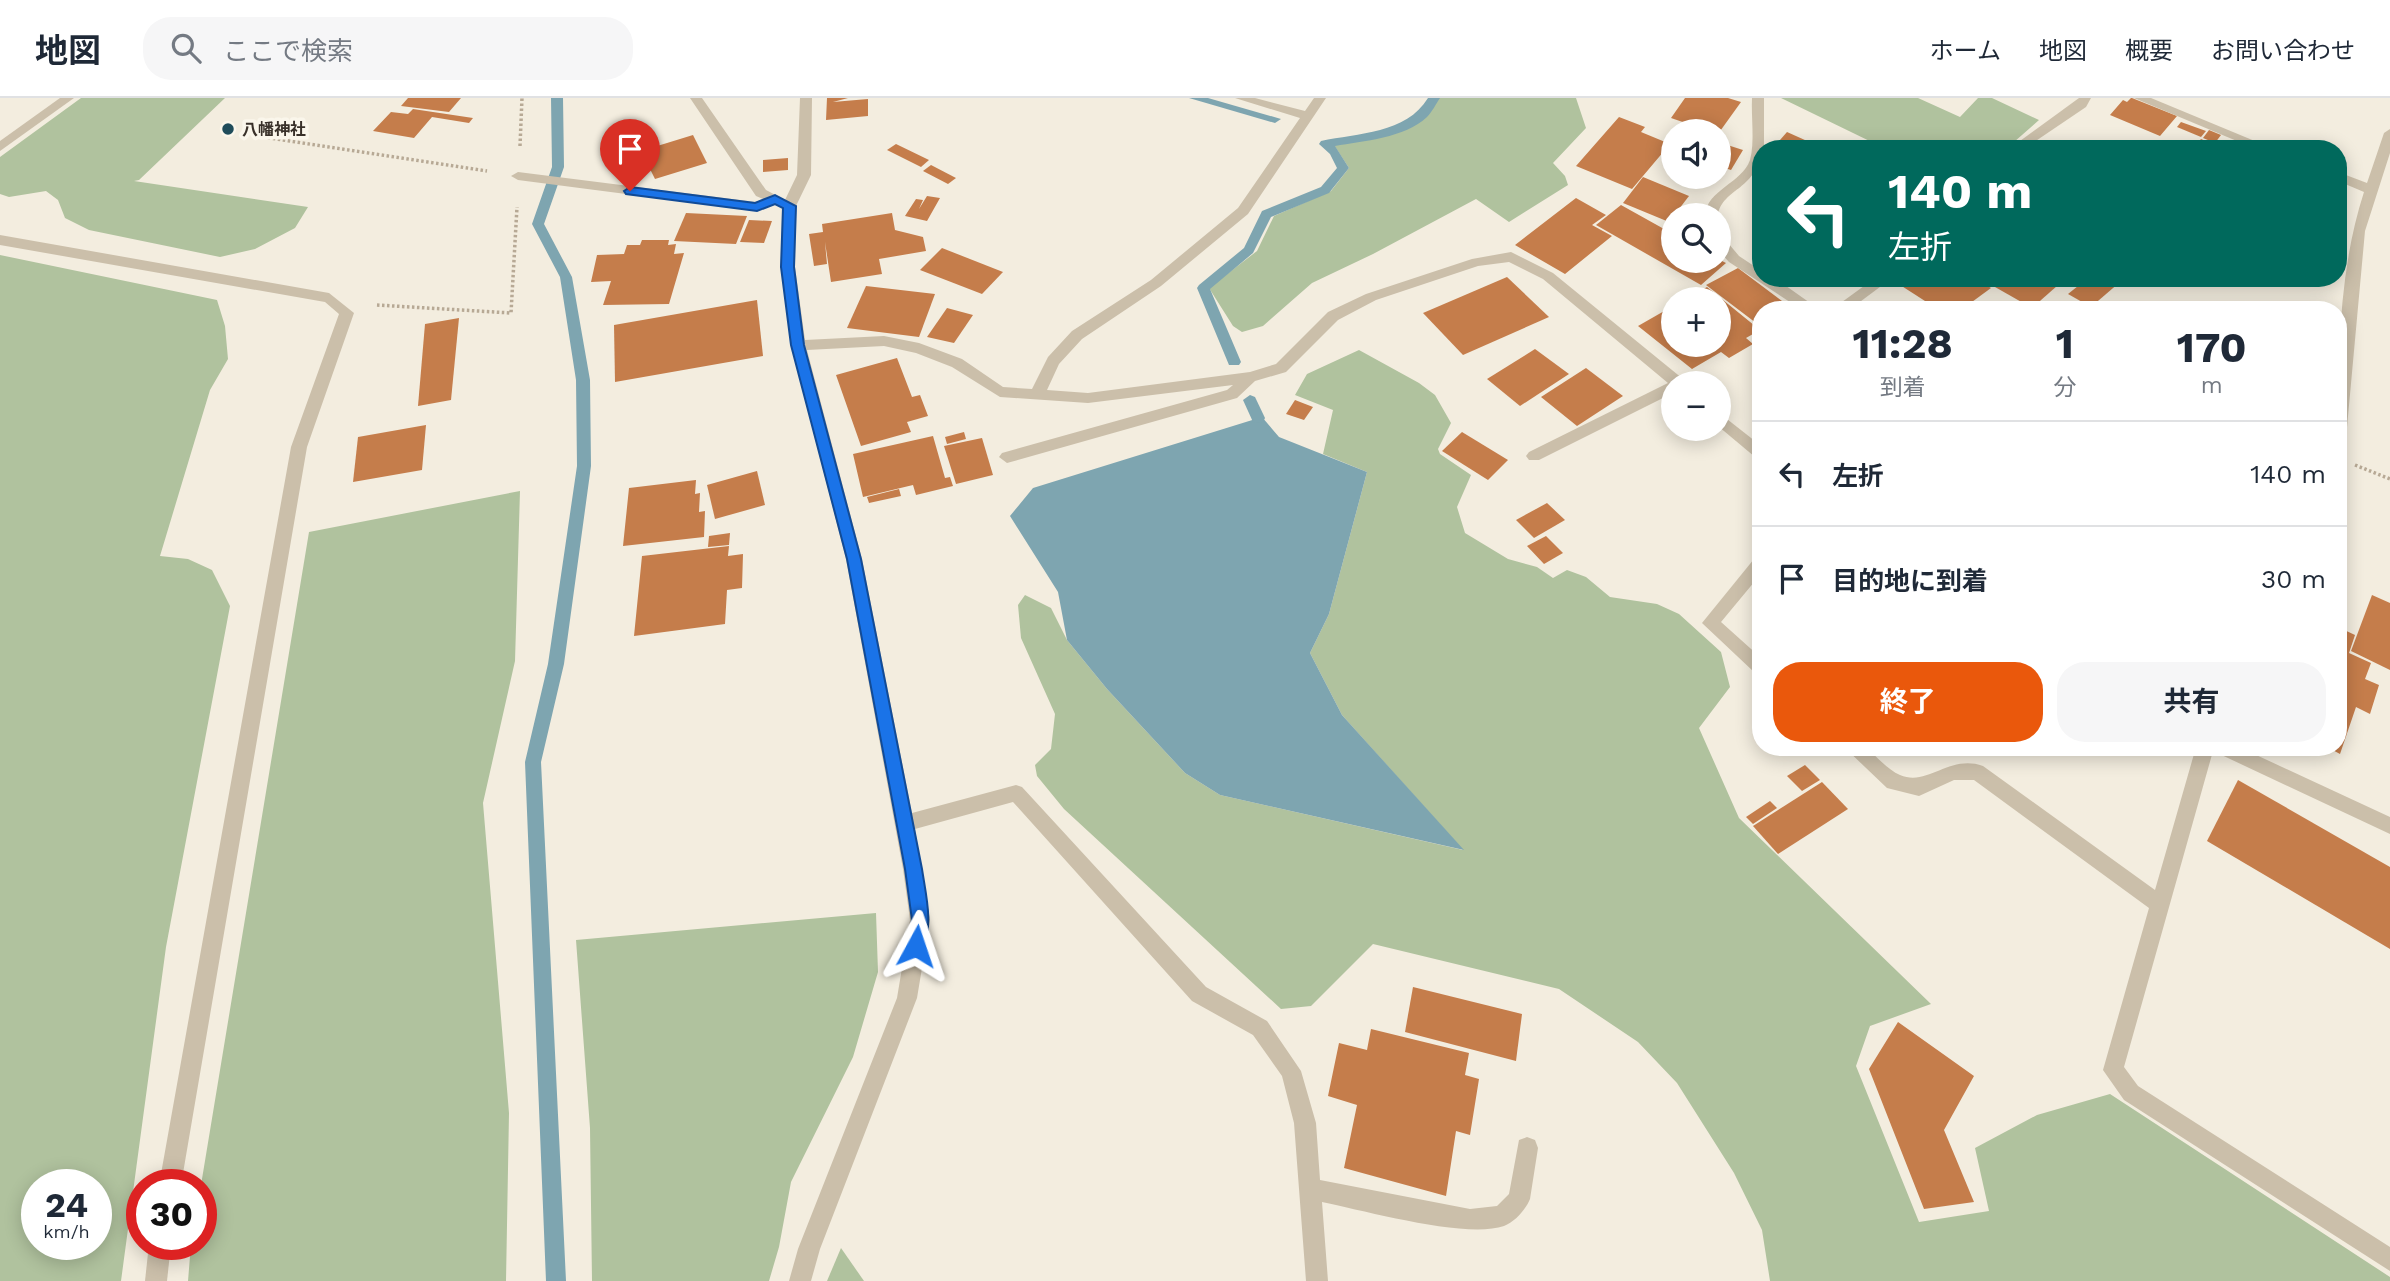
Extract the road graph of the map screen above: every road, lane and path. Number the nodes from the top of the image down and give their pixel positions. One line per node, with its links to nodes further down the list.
1 (68, 98): 16 (street)
2 (522, 98): 18 (path)
3 (696, 98): 21 (street)
4 (806, 98): 23 (street)
5 (1241, 98): 10 (street)
6 (1320, 98): 10 (street)
7 (1758, 98): 13 (street)
8 (2085, 98): 14 (street)
9 (2140, 98): 15 (street)
10 (1308, 116): 37 (street)
11 (2390, 133): 20 (street)
12 (263, 137): 18 (path)
13 (1757, 140)
14 (2028, 140)
15 (2245, 140)
16 (0, 147)
17 (1752, 168): 22 (street)
18 (525, 177): 21 (street); 31 (path)
19 (2347, 180): 20 (street)
20 (2372, 190): 33 (street)
21 (775, 199): 23 (street)
22 (1716, 203)
23 (789, 206): 32 (street)
24 (0, 240): 31 (street)
25 (1731, 255): 26 (street)
26 (1752, 270)
27 (1777, 287): 29 (street)
28 (1872, 287): 30 (street)
29 (1799, 301)
30 (1851, 301)
31 (347, 313): 53 (street)
32 (798, 345): 37 (street); 49 (street)
33 (2347, 345)
34 (1663, 371): 35 (street)
35 (1250, 377): 37 (street); 41 (street)
36 (1661, 393): 40 (street)
37 (1037, 394)
38 (1731, 428): 39 (street)
39 (1752, 446)
40 (1534, 456)
41 (1007, 457)
42 (2348, 462): 43 (path)
43 (2390, 479)
44 (1752, 573): 45 (street)
45 (1752, 660)
46 (1863, 756): 51 (street)
47 (2202, 756): 51 (street)
48 (2239, 756): 50 (street)
49 (904, 823): 54 (street); 58 (street)
50 (2390, 826)
51 (2160, 904): 56 (street)
52 (1527, 1148): 54 (street)
53 (173, 1169)
54 (1310, 1189): 59 (street)
55 (158, 1260): 57 (street)
56 (2390, 1260)
57 (156, 1281)
58 (800, 1281)
59 (1317, 1281)

